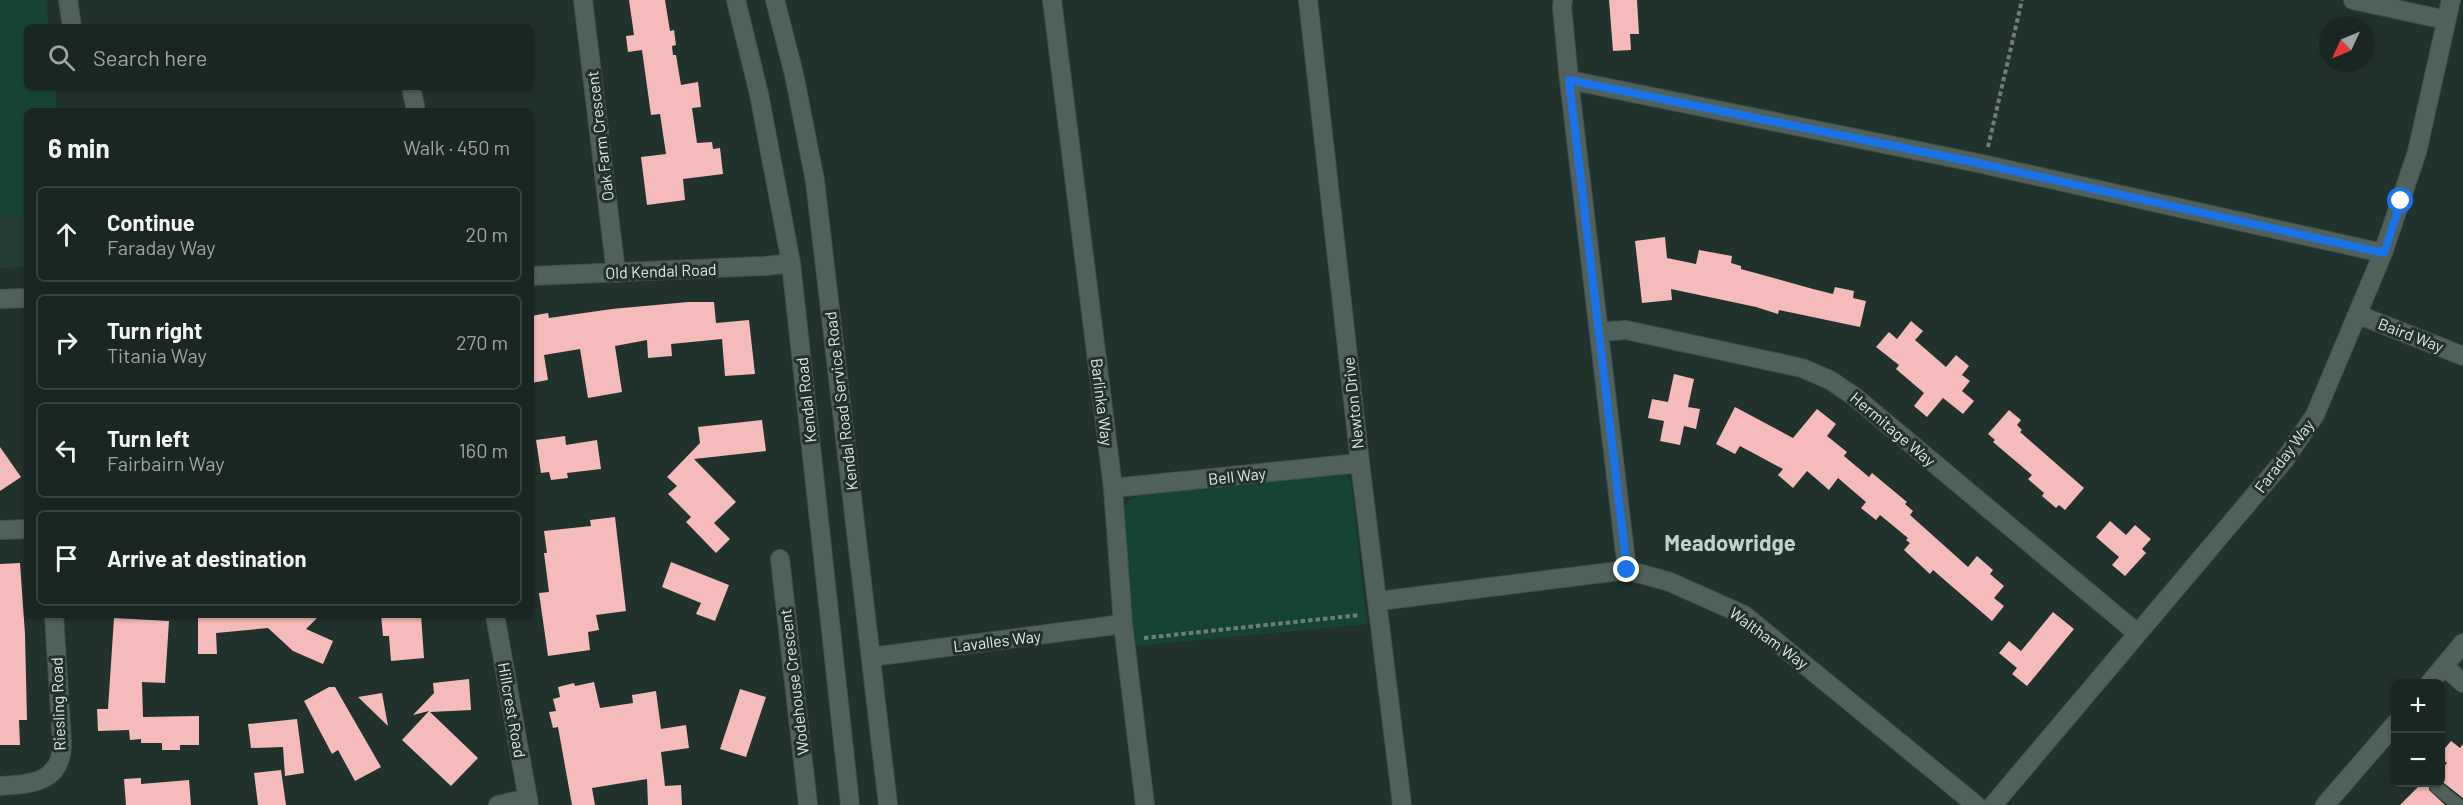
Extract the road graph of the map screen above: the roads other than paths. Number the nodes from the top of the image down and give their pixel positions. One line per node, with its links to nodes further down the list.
1 (68, 0): 11 (street)
2 (584, 0): 17 (street, Oak Farm Crescent)
3 (736, 0): 16 (street, Kendal Road)
4 (775, 0): 36 (street, Kendal Road Service Road)
5 (1052, 0): 25 (street, Barlinka Way)
6 (1308, 0): 24 (street, Newton Drive)
7 (1563, 0): 12 (street)
8 (2353, 0): 10 (street)
9 (2451, 0): 10 (street, Faraday Way)
10 (2446, 20): 15 (street, Faraday Way)
11 (72, 24)
12 (1569, 80): 15 (street); 22 (street)
13 (412, 90): 14 (street)
14 (415, 108)
15 (2384, 253): 21 (street, Faraday Way)
16 (791, 263): 17 (street, Old Kendal Road); 46 (street, Kendal Road)
17 (616, 273): 18 (street, Old Kendal Road)
18 (534, 276)
19 (0, 298): 20 (street)
20 (24, 298)
21 (2359, 315): 23 (street, Baird Way); 34 (street, Faraday Way)
22 (1599, 332): 29 (street); 34 (street, Hermitage Way)
23 (2463, 356)
24 (1360, 463): 25 (street, Bell Way); 30 (street, Newton Drive)
25 (1113, 488): 33 (street, Barlinka Way)
26 (24, 529): 27 (street)
27 (0, 530)
28 (780, 559): 45 (street, Wodehouse Crescent)
29 (1627, 570): 30 (street, Waltham Way); 50 (street, Waltham Way)
30 (1379, 607): 49 (street, Newton Drive)
31 (54, 618): 41 (street, Riesling Road)
32 (496, 618): 43 (street, Hillcrest Road)
33 (1124, 632): 36 (street, Lavalles Way); 48 (street, Barlinka Way)
34 (2137, 633): 51 (street, Faraday Way)
35 (2463, 643): 37 (street)
36 (871, 657): 47 (street, Kendal Road Service Road)
37 (2444, 666): 38 (street); 39 (street)
38 (2433, 679)
39 (2463, 683)
40 (2391, 729): 52 (street)
41 (0, 786)
42 (2436, 787): 53 (lane)
43 (528, 801): 44 (street)
44 (498, 805)
45 (808, 805)
46 (850, 805)
47 (888, 805)
48 (1145, 805)
49 (1402, 805)
50 (1976, 805)
51 (1993, 805)
52 (2325, 805)
53 (2458, 805)

